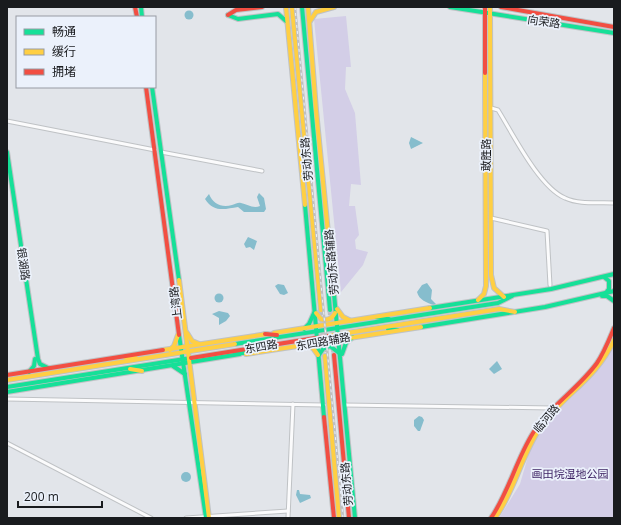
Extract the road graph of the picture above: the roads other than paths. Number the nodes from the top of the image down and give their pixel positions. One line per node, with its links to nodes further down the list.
1 (262, 7): 12 (main road)
2 (286, 7): 12 (main road, 劳动东路辅路)
3 (292, 7): 39 (main road, 劳动东路)
4 (302, 7): 40 (main road, 劳动东路)
5 (308, 7): 13 (main road, 劳动东路辅路)
6 (334, 7): 13 (main road)
7 (450, 7): 10 (main road, 向荣路)
8 (490, 7): 11 (main road, 敢胜路)
9 (501, 7): 14 (main road, 向荣路)
10 (485, 10): 11 (main road, 向荣路); 35 (main road, 敢胜路)
11 (490, 13): 15 (main road, 向荣路); 18 (main road, 敢胜路)
12 (287, 22): 38 (main road, 劳动东路辅路)
13 (309, 23): 37 (main road, 劳动东路辅路)
14 (614, 27)
15 (614, 34)
16 (146, 88): 20 (main road, 上湾路)
17 (152, 88): 22 (main road, 上湾路)
18 (491, 108): 25 (street); 26 (main road, 敢胜路)
19 (7, 121): 20 (street)
20 (155, 150): 54 (main road, 上湾路)
21 (7, 152): 83 (main road, 银湖路)
22 (160, 152): 24 (street); 52 (main road, 上湾路)
23 (7, 167): 86 (main road, 银湖路)
24 (262, 171)
25 (614, 203)
26 (491, 218): 29 (street); 34 (main road, 敢胜路)
27 (614, 274): 28 (main road, 东四路辅路)
28 (603, 276): 31 (main road); 32 (main road, 东四路辅路)
29 (550, 285)
30 (614, 291): 31 (main road, 东四路辅路)
31 (606, 293): 33 (main road, 东四路辅路)
32 (512, 296): 34 (main road, 东四路辅路); 44 (main road, 东四路)
33 (596, 296): 36 (main road); 42 (main road, 东四路辅路)
34 (505, 297): 35 (main road, 东四路辅路)
35 (478, 300): 43 (main road, 东四路辅路)
36 (614, 301)
37 (335, 303): 41 (main road, 劳动东路辅路); 45 (main road)
38 (315, 309): 41 (main road); 50 (main road); 51 (main road, 劳动东路辅路)
39 (320, 310)
40 (330, 310)
41 (336, 310): 46 (main road, 劳动东路辅路)
42 (515, 312): 48 (main road, 东四路); 53 (main road, 东四路辅路)
43 (375, 317): 44 (main road); 45 (main road, 东四路辅路)
44 (394, 319): 47 (main road, 东四路)
45 (353, 321): 46 (main road, 东四路辅路)
46 (337, 326): 47 (main road, 东四路); 51 (main road, 东四路); 59 (main road, 劳动东路辅路)
47 (351, 326): 56 (main road)
48 (380, 328): 53 (main road); 56 (main road, 东四路)
49 (614, 328): 98 (main road, 临河路)
50 (303, 329): 51 (main road, 东四路辅路); 55 (main road, 东四路辅路); 57 (main road)
51 (317, 329): 57 (main road, 东四路); 60 (main road, 劳动东路辅路)
52 (186, 330): 62 (main road); 64 (main road, 上湾路)
53 (398, 330): 56 (main road, 东四路辅路)
54 (178, 331): 65 (main road); 66 (main road, 上湾路)
55 (265, 334): 58 (main road); 62 (main road, 东四路辅路)
56 (354, 334): 59 (main road, 东四路); 80 (main road)
57 (292, 335): 58 (main road, 东四路)
58 (285, 336): 64 (main road, 东四路)
59 (338, 336): 60 (main road, 东四路); 70 (main road, 劳动东路辅路)
60 (318, 340): 63 (main road, 东四路辅路); 67 (main road, 东四路); 75 (main road, 劳动东路辅路)
61 (614, 340): 110 (main road, 临河路)
62 (204, 344): 64 (main road, 东四路辅路)
63 (301, 345): 68 (main road, 东四路辅路); 75 (main road)
64 (188, 349): 66 (main road, 东四路); 78 (main road, 上湾路)
65 (169, 350): 66 (main road); 71 (main road); 74 (main road)
66 (182, 350): 71 (main road, 东四路); 77 (main road, 上湾路)
67 (227, 352): 68 (main road); 69 (main road, 东四路)
68 (249, 353): 79 (main road, 东四路辅路)
69 (213, 354): 78 (main road, 东四路); 79 (main road)
70 (340, 355): 75 (main road); 80 (main road, 劳动东路辅路)
71 (159, 356): 76 (main road, 东四路)
72 (325, 356): 106 (main road, 劳动东路)
73 (334, 356): 107 (main road, 劳动东路)
74 (125, 357): 76 (main road); 83 (main road)
75 (319, 357): 96 (main road, 劳动东路辅路)
76 (142, 358): 90 (main road, 东四路)
77 (183, 358): 78 (main road, 东四路); 81 (main road, 上湾路); 84 (main road, 东四路)
78 (189, 360): 79 (main road, 东四路辅路); 81 (main road, 东四路辅路); 89 (main road, 上湾路)
79 (201, 360): 89 (main road)
80 (341, 362): 97 (main road, 劳动东路辅路)
81 (184, 364): 82 (main road, 东四路辅路); 88 (main road, 上湾路)
82 (169, 366): 85 (main road, 东四路辅路); 88 (main road)
83 (50, 368): 86 (main road)
84 (126, 368): 85 (main road); 91 (main road, 东四路)
85 (142, 371): 92 (main road, 东四路辅路)
86 (28, 372): 87 (main road)
87 (7, 375)
88 (186, 376): 94 (main road, 上湾路)
89 (191, 379): 94 (main road, 上湾路)
90 (7, 380)
91 (7, 387)
92 (7, 392)
93 (7, 399): 94 (street)
94 (192, 402): 95 (street); 101 (main road, 上湾路)
95 (293, 404): 96 (street); 100 (street)
96 (324, 405): 105 (main road, 劳动东路辅路)
97 (345, 405): 98 (street); 108 (main road, 劳动东路辅路)
98 (552, 408): 109 (main road, 临河路)
99 (7, 443): 102 (street)
100 (288, 511): 101 (street); 104 (street)
101 (208, 517): 103 (street)
102 (151, 518)
103 (186, 518)
104 (288, 518)
105 (334, 518)
106 (340, 518)
107 (349, 518)
108 (355, 518)
109 (491, 518)
110 (495, 518)

